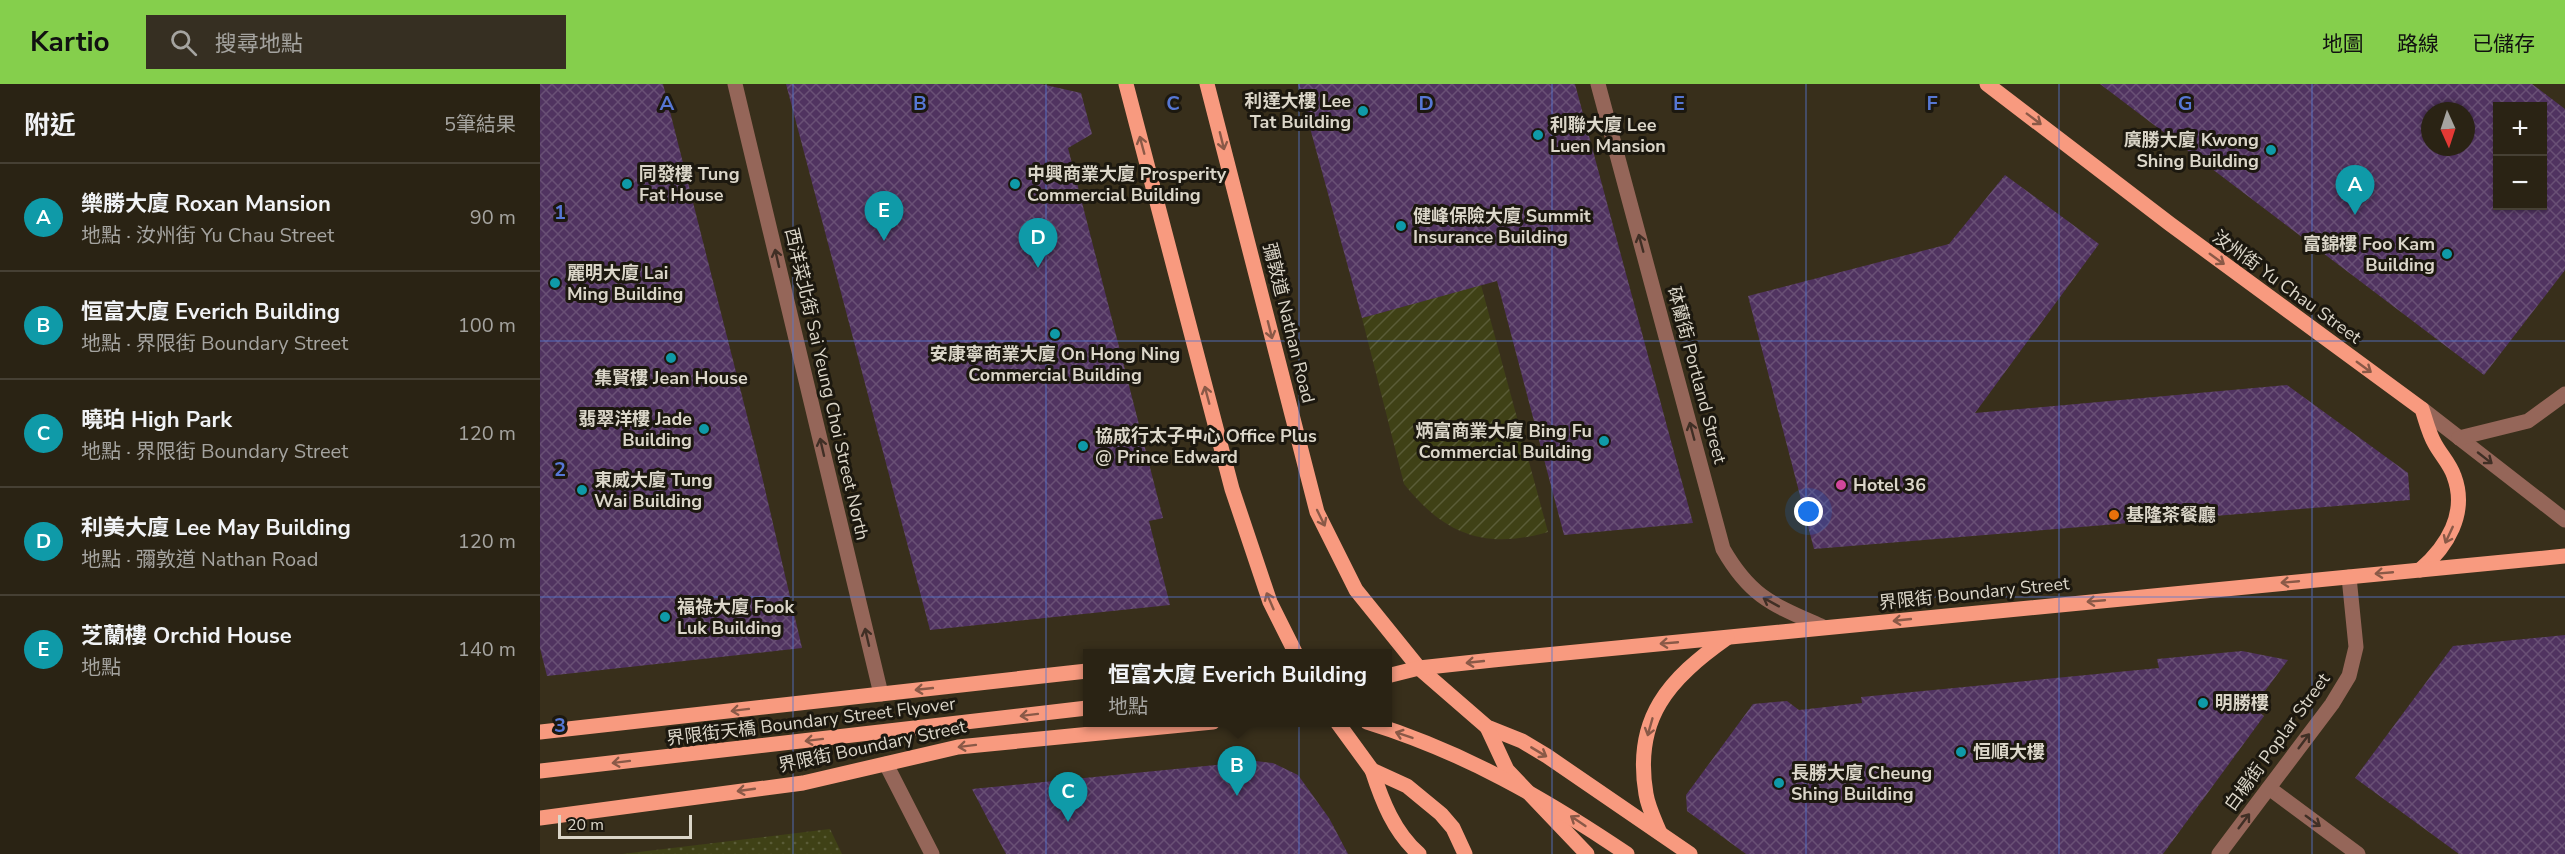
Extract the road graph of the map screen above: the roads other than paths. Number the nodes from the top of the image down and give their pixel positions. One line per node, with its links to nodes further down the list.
1 (735, 84): 19 (street, 西洋菜北街 Sai Yeung Choi Street North, one-way to 1)
2 (1126, 84): 15 (main road, one-way to 2)
3 (1207, 84): 16 (main road, 彌敦道 Nathan Road, one-way to 16)
4 (1598, 84): 13 (street, 砵蘭街 Portland Street, one-way to 4)
5 (1987, 84): 7 (main road, 汝州街 Yu Chau Street, one-way to 7)
6 (2565, 394): 8 (street)
7 (2422, 410): 8 (street, 汝州街 Yu Chau Street); 11 (main road, one-way to 11)
8 (2459, 438): 9 (street, 汝州街 Yu Chau Street, one-way to 9)
9 (2565, 520)
10 (2565, 556): 11 (main road, 界限街 Boundary Street)
11 (2420, 570): 12 (main road, 界限街 Boundary Street, one-way to 12)
12 (2349, 577): 13 (main road, 界限街 Boundary Street, one-way to 13); 29 (street, 白楊街 Poplar Street, one-way to 12)
13 (1823, 627): 14 (main road, 界限街 Boundary Street)
14 (1728, 638): 16 (main road, 界限街 Boundary Street, one-way to 16); 31 (main road, one-way to 31)
15 (1294, 649)
16 (1419, 668): 18 (main road, 界限街 Boundary Street); 24 (main road, 彌敦道 Nathan Road)
17 (1083, 671): 19 (main road, one-way to 19)
18 (1392, 675)
19 (881, 694): 25 (main road, one-way to 25)
20 (1083, 708): 28 (main road, 界限街天橋 Boundary Street Flyover, one-way to 28)
21 (1170, 727): 26 (main road, 界限街 Boundary Street, one-way to 26)
22 (1340, 727): 27 (main road)
23 (1379, 727): 36 (main road, one-way to 23, bridge)
24 (1486, 727): 31 (main road, one-way to 31); 35 (main road)
25 (540, 732)
26 (886, 764): 30 (main road, 界限街 Boundary Street, one-way to 30); 32 (street)
27 (1372, 770): 33 (main road); 34 (main road)
28 (540, 771)
29 (2269, 788): 38 (street, 白楊街 Poplar Street, one-way to 29); 39 (street, one-way to 39)
30 (540, 818)
31 (1660, 833): 37 (main road)
32 (932, 854)
33 (1419, 854)
34 (1465, 854)
35 (1587, 854)
36 (1627, 854)
37 (1690, 854)
38 (2219, 854)
39 (2358, 854)

